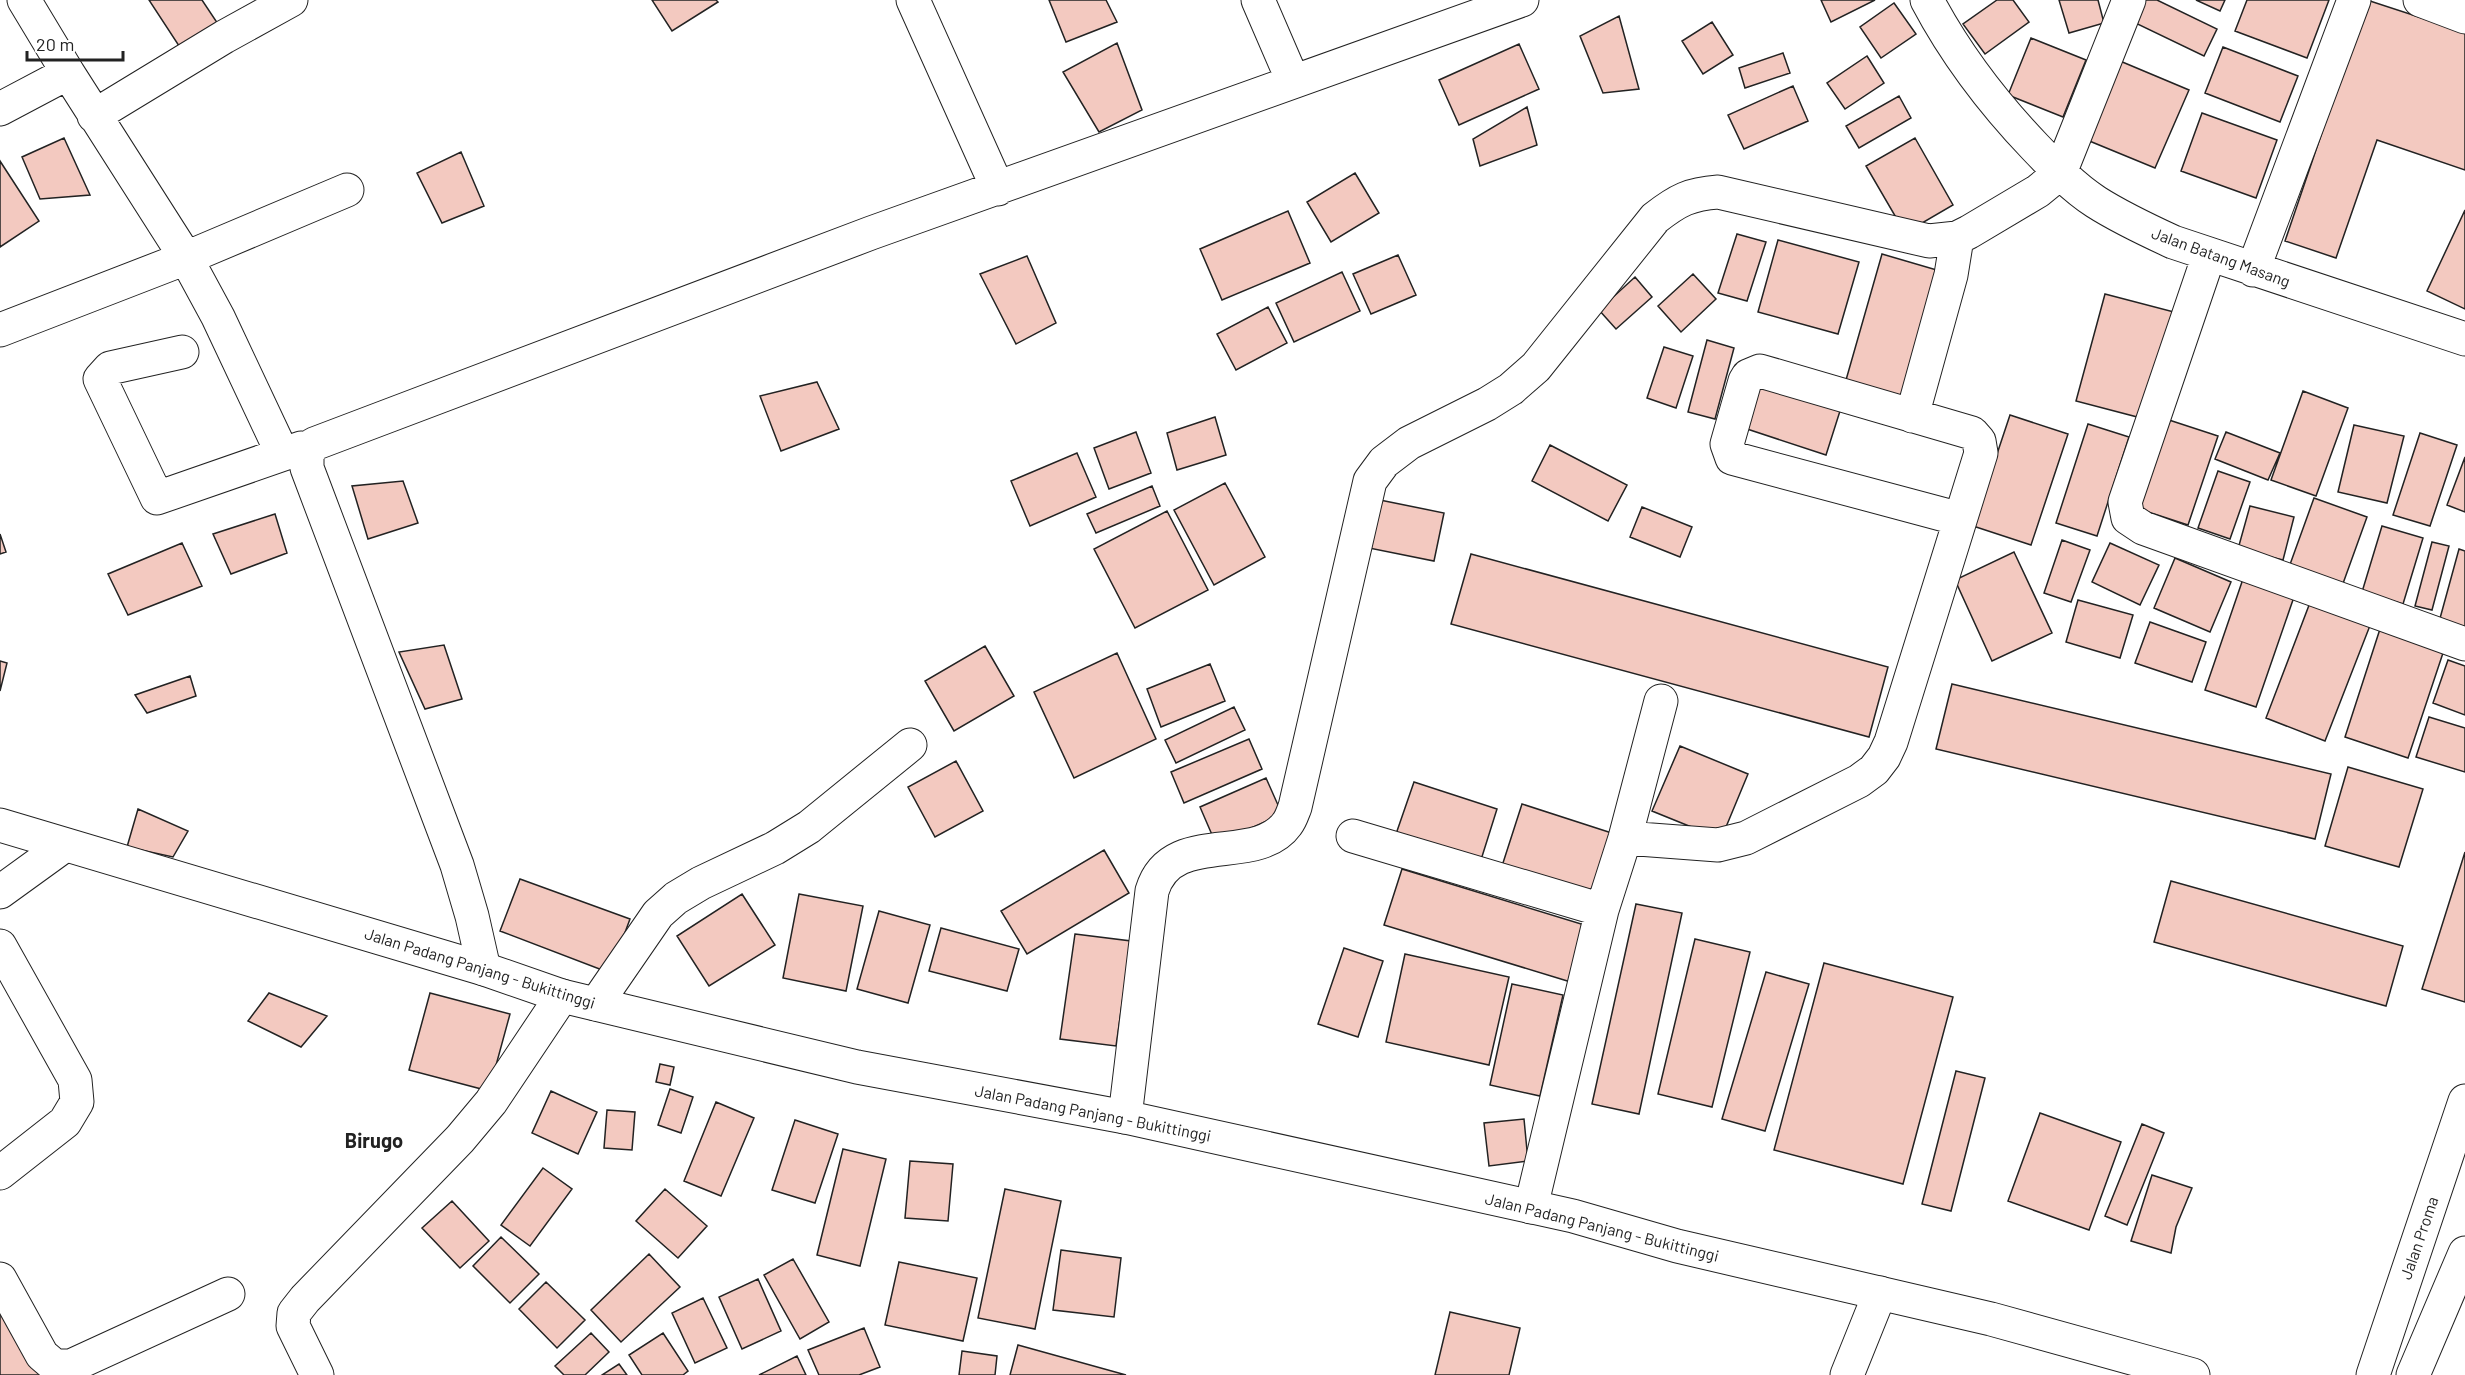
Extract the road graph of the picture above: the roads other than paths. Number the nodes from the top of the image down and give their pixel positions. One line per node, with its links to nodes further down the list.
1 (24, 0): 11 (main road)
2 (291, 0): 14 (main road)
3 (914, 0): 16 (main road)
4 (1257, 0): 12 (main road)
5 (1522, 0): 12 (main road)
6 (1927, 0): 15 (main road, Jalan Batang Masang)
7 (2129, 0): 15 (main road)
8 (2354, 0): 21 (main road)
9 (2420, 0): 10 (main road)
10 (2465, 16)
11 (68, 73): 13 (main road); 14 (main road)
12 (1293, 81): 16 (main road)
13 (0, 108)
14 (94, 116): 20 (main road)
15 (2060, 173): 18 (main road); 19 (main road, Jalan Batang Masang)
16 (998, 189): 26 (main road)
17 (347, 190): 20 (main road)
18 (1957, 238): 25 (main road); 43 (main road)
19 (2209, 255): 21 (main road, Jalan Batang Masang); 29 (main road)
20 (186, 258): 22 (main road); 27 (main road)
21 (2253, 270): 23 (main road, Jalan Batang Masang)
22 (0, 330)
23 (2465, 339)
24 (182, 352): 27 (main road)
25 (1912, 416): 28 (main road); 28 (main road)
26 (314, 444): 27 (main road); 39 (main road)
27 (282, 453)
28 (1960, 519): 34 (main road)
29 (2465, 644)
30 (1661, 701): 34 (main road)
31 (910, 745): 41 (main road)
32 (0, 825): 35 (main road, Jalan Padang Panjang - Bukittinggi)
33 (1353, 836): 37 (main road)
34 (1625, 838): 37 (main road)
35 (65, 845): 36 (main road); 39 (main road, Jalan Padang Panjang - Bukittinggi)
36 (0, 892)
37 (1602, 910): 45 (main road)
38 (0, 946): 44 (main road)
39 (484, 969): 40 (main road, Jalan Padang Panjang - Bukittinggi)
40 (562, 996): 41 (main road, Jalan Padang Panjang - Bukittinggi); 50 (main road)
41 (596, 1004): 43 (main road, Jalan Padang Panjang - Bukittinggi)
42 (2465, 1101): 53 (main road, Jalan Proma)
43 (1125, 1117): 45 (main road, Jalan Padang Panjang - Bukittinggi)
44 (0, 1173)
45 (1531, 1207): 48 (main road, Jalan Padang Panjang - Bukittinggi)
46 (2465, 1253): 54 (main road)
47 (0, 1279): 49 (main road)
48 (1880, 1293): 51 (main road); 52 (main road, Jalan Padang Panjang - Bukittinggi)
49 (228, 1294)
50 (317, 1375)
51 (1847, 1375)
52 (2193, 1375)
53 (2373, 1375)
54 (2413, 1375)

